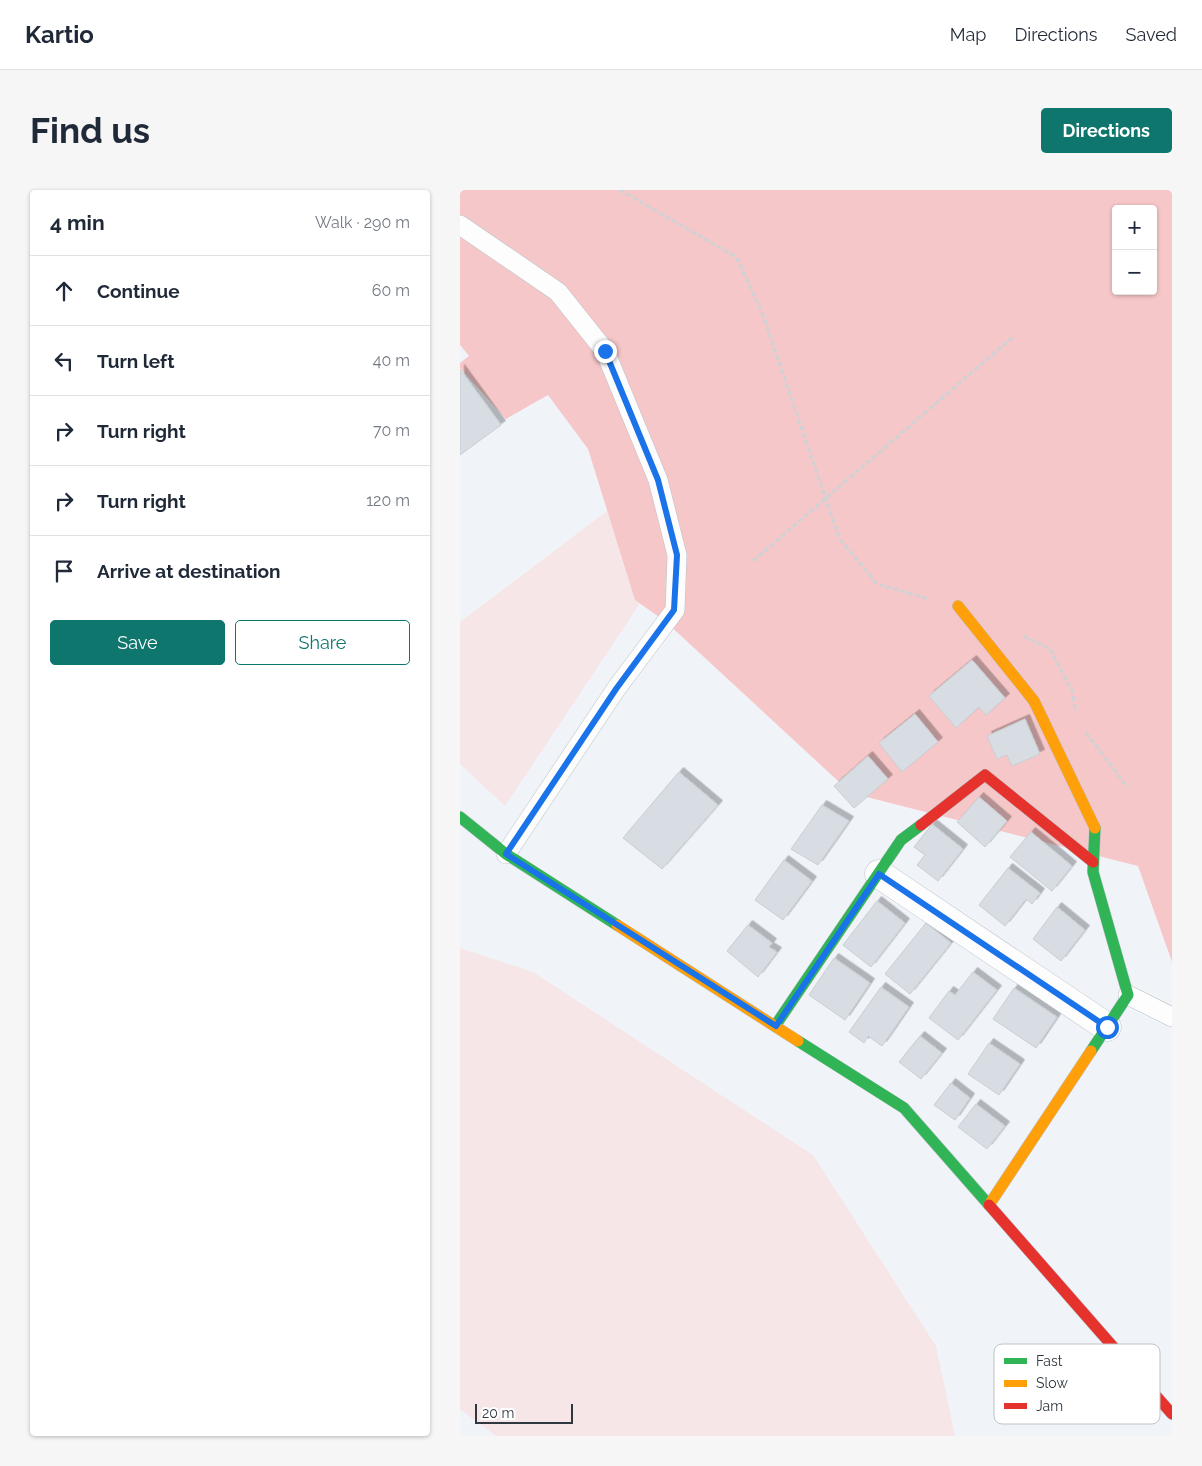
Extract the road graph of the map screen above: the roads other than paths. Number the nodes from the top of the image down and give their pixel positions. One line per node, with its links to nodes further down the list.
1 (460, 225): 4 (lane)
2 (958, 606): 5 (street)
3 (460, 816): 4 (street)
4 (506, 854): 9 (street)
5 (1093, 862): 6 (street); 7 (street)
6 (879, 874): 9 (street); 10 (street)
7 (1128, 995): 8 (lane); 10 (street)
8 (1172, 1017)
9 (776, 1026): 11 (street)
10 (1107, 1027): 11 (street)
11 (989, 1205): 12 (street)
12 (1111, 1344)
13 (1160, 1400): 14 (street)
14 (1172, 1414)

